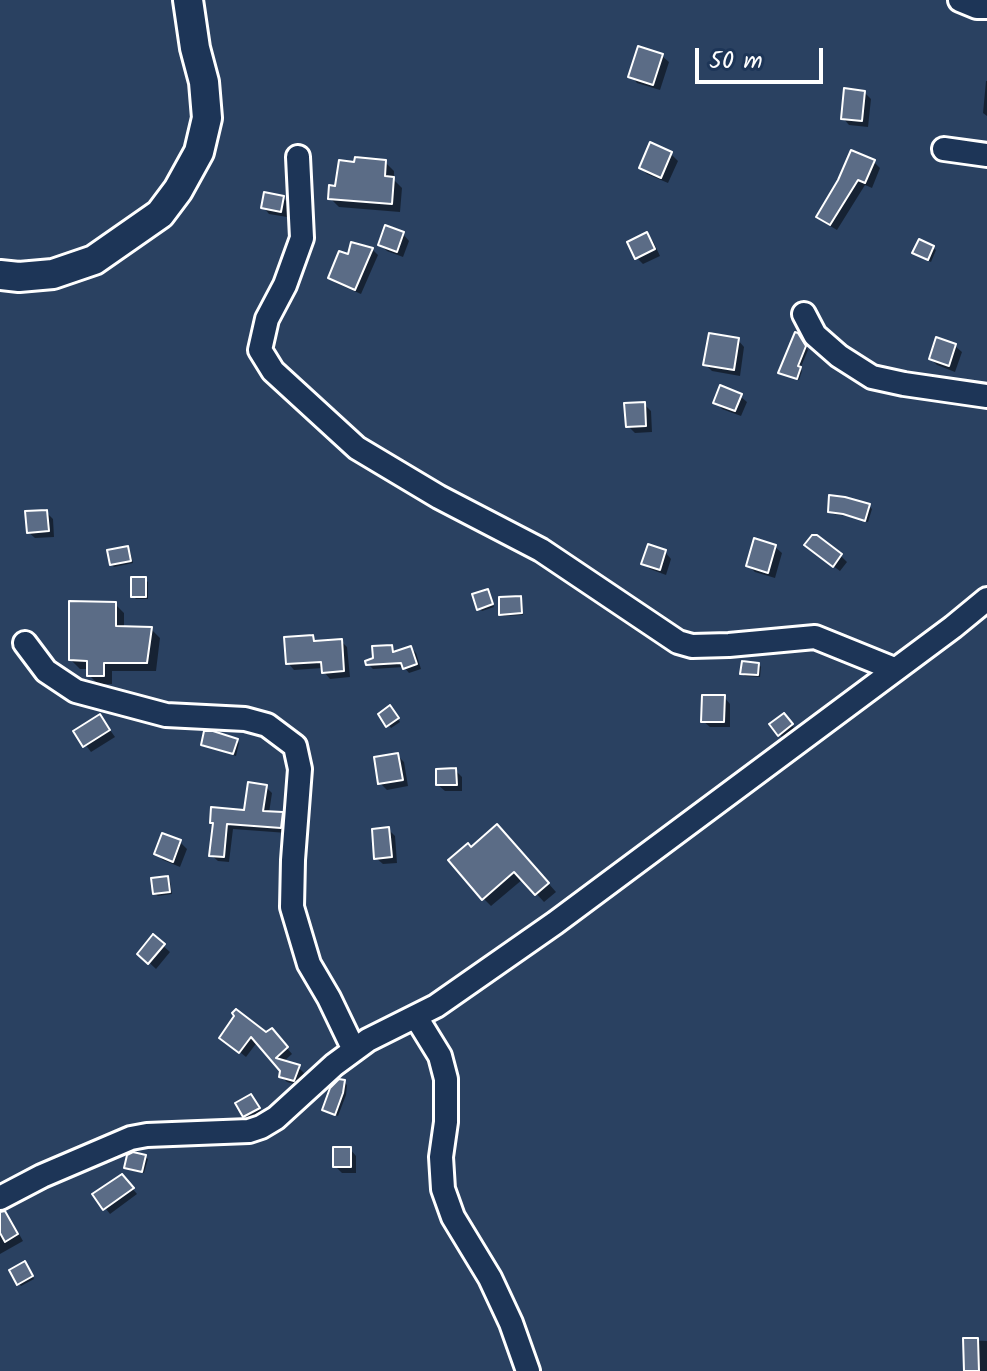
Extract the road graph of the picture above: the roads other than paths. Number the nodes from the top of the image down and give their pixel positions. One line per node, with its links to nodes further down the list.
1 (188, 0): 7 (main road)
2 (960, 0): 3 (street)
3 (987, 7)
4 (944, 149): 5 (street)
5 (987, 155)
6 (298, 157): 12 (street)
7 (0, 275)
8 (804, 314): 9 (street)
9 (987, 396)
10 (987, 599): 12 (street)
11 (25, 643): 14 (street)
12 (894, 669): 13 (street)
13 (416, 1017): 14 (street); 16 (street)
14 (354, 1050): 15 (street)
15 (0, 1198)
16 (527, 1371)

